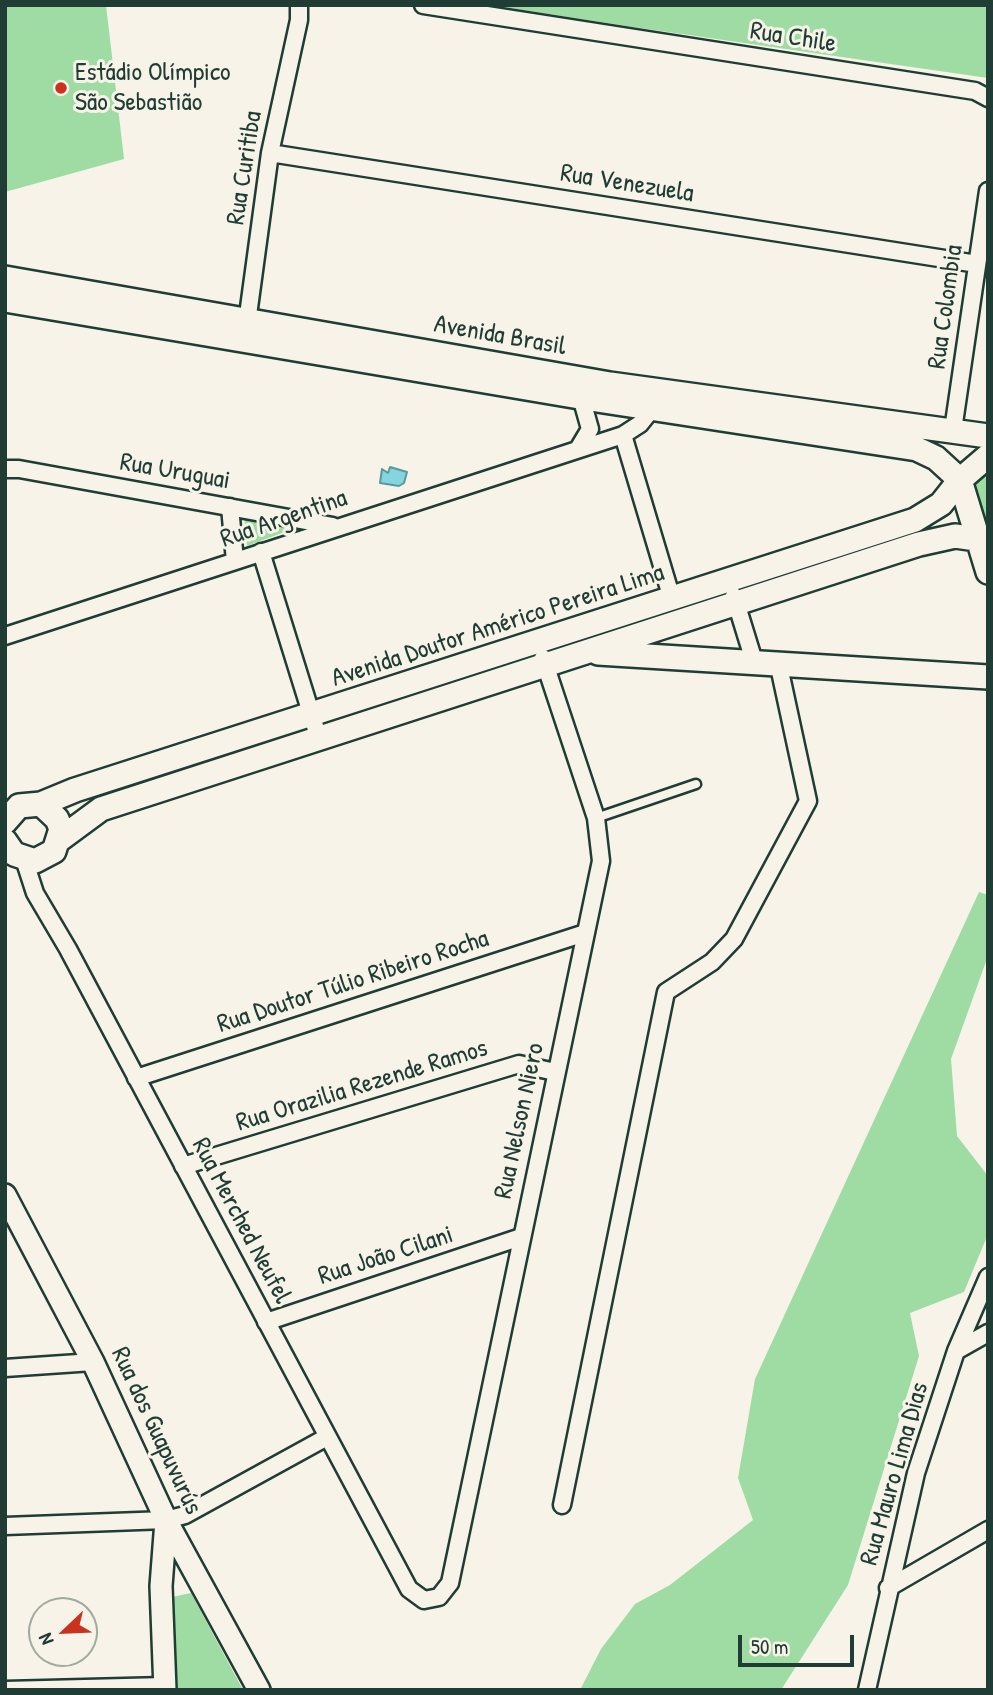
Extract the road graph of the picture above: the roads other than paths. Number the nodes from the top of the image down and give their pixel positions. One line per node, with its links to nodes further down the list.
1 (299, 5): 4 (street, Rua Curitiba)
2 (423, 5): 3 (street, Rua Chile)
3 (988, 98)
4 (271, 153): 7 (street, Rua Venezuela); 10 (street, Rua Curitiba)
5 (988, 191): 6 (street, Rua Colombia)
6 (985, 226): 7 (street, Rua Colombia)
7 (976, 264): 14 (street, Rua Colombia)
8 (5, 278): 10 (main road, Avenida Brasil)
9 (5, 300): 10 (main road, Avenida Brasil)
10 (246, 330): 11 (main road, Avenida Brasil); 12 (main road, Avenida Brasil)
11 (581, 397): 12 (main road, Avenida Brasil); 17 (street)
12 (654, 399): 13 (main road, Avenida Brasil); 15 (street, Rua Argentina)
13 (803, 421): 14 (main road, Avenida Brasil); 20 (main road, Avenida Brasil)
14 (953, 430): 16 (main road, Avenida Brasil)
15 (623, 435): 17 (street, Rua Argentina); 32 (street)
16 (988, 436)
17 (578, 449): 22 (street, Rua Argentina)
18 (988, 456): 20 (main road, Avenida Doutor Américo Pereira Lima)
19 (5, 469): 21 (street, Rua Uruguai)
20 (960, 480): 23 (main road, Avenida Doutor Américo Pereira Lima); 24 (main road)
21 (230, 507): 22 (street, Rua Uruguai); 27 (street)
22 (336, 527): 25 (street, Rua Argentina)
23 (860, 538): 26 (main road, Avenida Doutor Américo Pereira Lima); 28 (lane)
24 (976, 539): 28 (main road, Avenida Doutor Américo Pereira Lima); 29 (main road)
25 (261, 552): 27 (street, Rua Argentina); 41 (street)
26 (798, 558): 30 (main road, Avenida Doutor Américo Pereira Lima); 31 (main road)
27 (234, 561): 34 (street, Rua Argentina)
28 (866, 561): 31 (main road, Avenida Doutor Américo Pereira Lima)
29 (988, 572)
30 (729, 580): 32 (main road, Avenida Doutor Américo Pereira Lima); 33 (street)
31 (806, 580): 33 (main road, Avenida Doutor Américo Pereira Lima)
32 (672, 599): 35 (main road, Avenida Doutor Américo Pereira Lima)
33 (736, 603): 36 (main road, Avenida Doutor Américo Pereira Lima); 37 (street)
34 (5, 636)
35 (538, 642): 39 (street, Rua Nelson Niero); 41 (main road, Avenida Doutor Américo Pereira Lima)
36 (581, 653): 37 (main road); 39 (main road, Avenida Doutor Américo Pereira Lima)
37 (754, 660): 38 (main road)
38 (778, 662): 40 (main road); 62 (street)
39 (545, 664): 42 (main road, Avenida Doutor Américo Pereira Lima); 46 (street, Rua Nelson Niero)
40 (988, 677)
41 (312, 716): 42 (street); 44 (main road, Avenida Doutor Américo Pereira Lima)
42 (319, 739): 47 (main road, Avenida Doutor Américo Pereira Lima)
43 (696, 784): 46 (lane)
44 (41, 804): 45 (main road, Avenida Doutor Américo Pereira Lima); 47 (main road)
45 (7, 816)
46 (596, 818): 49 (street, Rua Nelson Niero)
47 (60, 841): 48 (main road, Avenida Doutor Américo Pereira Lima)
48 (12, 852): 51 (street, Rua Merched Neufel)
49 (585, 933): 50 (street, Rua Nelson Niero); 51 (street, Rua Doutor Túlio Ribeiro Rocha)
50 (555, 1072): 52 (street, Rua Orazilia Rezende Ramos); 54 (street, Rua Nelson Niero)
51 (136, 1078): 52 (street, Rua Merched Neufel)
52 (183, 1166): 56 (street, Rua Merched Neufel)
53 (5, 1195): 59 (street, Rua dos Guapuvurús)
54 (521, 1237): 56 (street, Rua João Cilani); 67 (street, Rua Nelson Niero)
55 (988, 1277): 58 (street, Rua Mauro Lima Dias)
56 (266, 1322): 61 (street, Rua Merched Neufel)
57 (988, 1333): 58 (street)
58 (956, 1351): 66 (street, Rua Mauro Lima Dias)
59 (93, 1362): 60 (street); 63 (street, Rua dos Guapuvurús)
60 (5, 1368)
61 (327, 1437): 63 (street); 67 (street, Rua Merched Neufel)
62 (562, 1505)
63 (166, 1520): 64 (street); 68 (street); 70 (street, Rua dos Guapuvurús)
64 (5, 1526)
65 (988, 1530): 66 (street)
66 (888, 1588): 71 (street, Rua Mauro Lima Dias)
67 (424, 1600)
68 (165, 1688): 69 (street)
69 (5, 1690)
70 (259, 1690)
71 (866, 1690)

